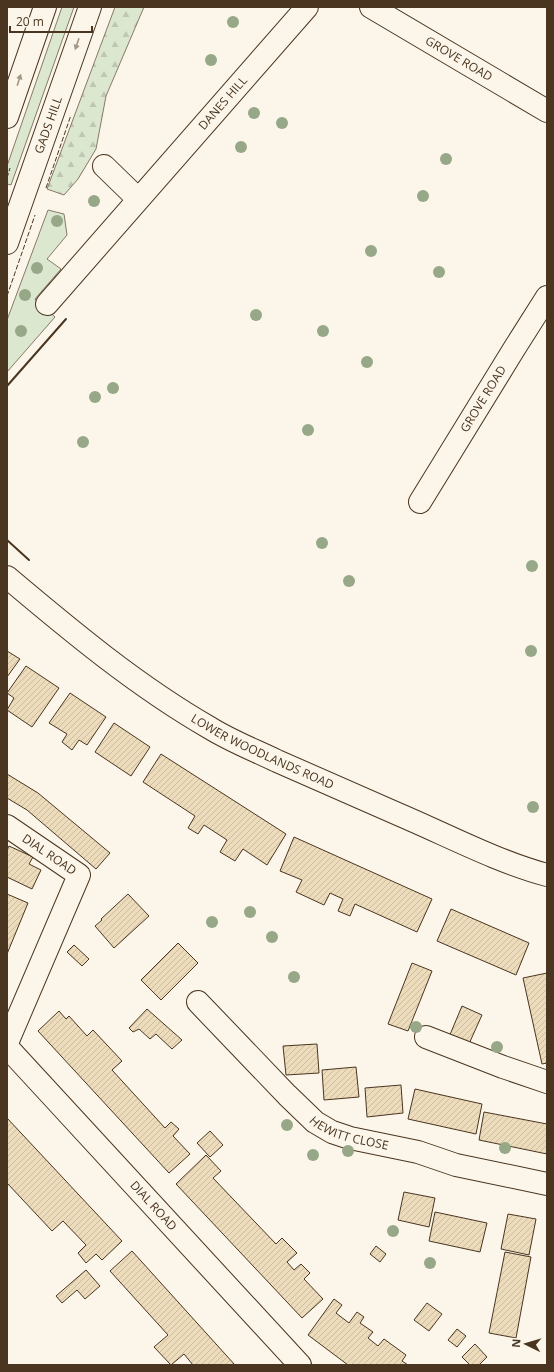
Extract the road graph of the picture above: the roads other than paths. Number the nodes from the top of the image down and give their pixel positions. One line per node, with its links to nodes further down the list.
1 (45, 7): 6 (street, one-way to 1)
2 (90, 7): 9 (street, GADS HILL, one-way to 9)
3 (307, 7): 8 (street, DANES HILL)
4 (371, 7): 5 (street, GROVE ROAD)
5 (547, 111)
6 (7, 117)
7 (104, 166): 8 (street)
8 (138, 199): 11 (street, DANES HILL)
9 (7, 243)
10 (547, 297): 12 (street, GROVE ROAD)
11 (47, 304)
12 (420, 502)
13 (7, 577): 15 (street, LOWER WOODLANDS ROAD)
14 (7, 826): 18 (street, DIAL ROAD)
15 (547, 875)
16 (198, 1002): 21 (street, HEWITT CLOSE)
17 (426, 1037): 20 (street)
18 (7, 1043)
19 (7, 1047): 22 (street, DIAL ROAD)
20 (547, 1082)
21 (547, 1184)
22 (300, 1365)

